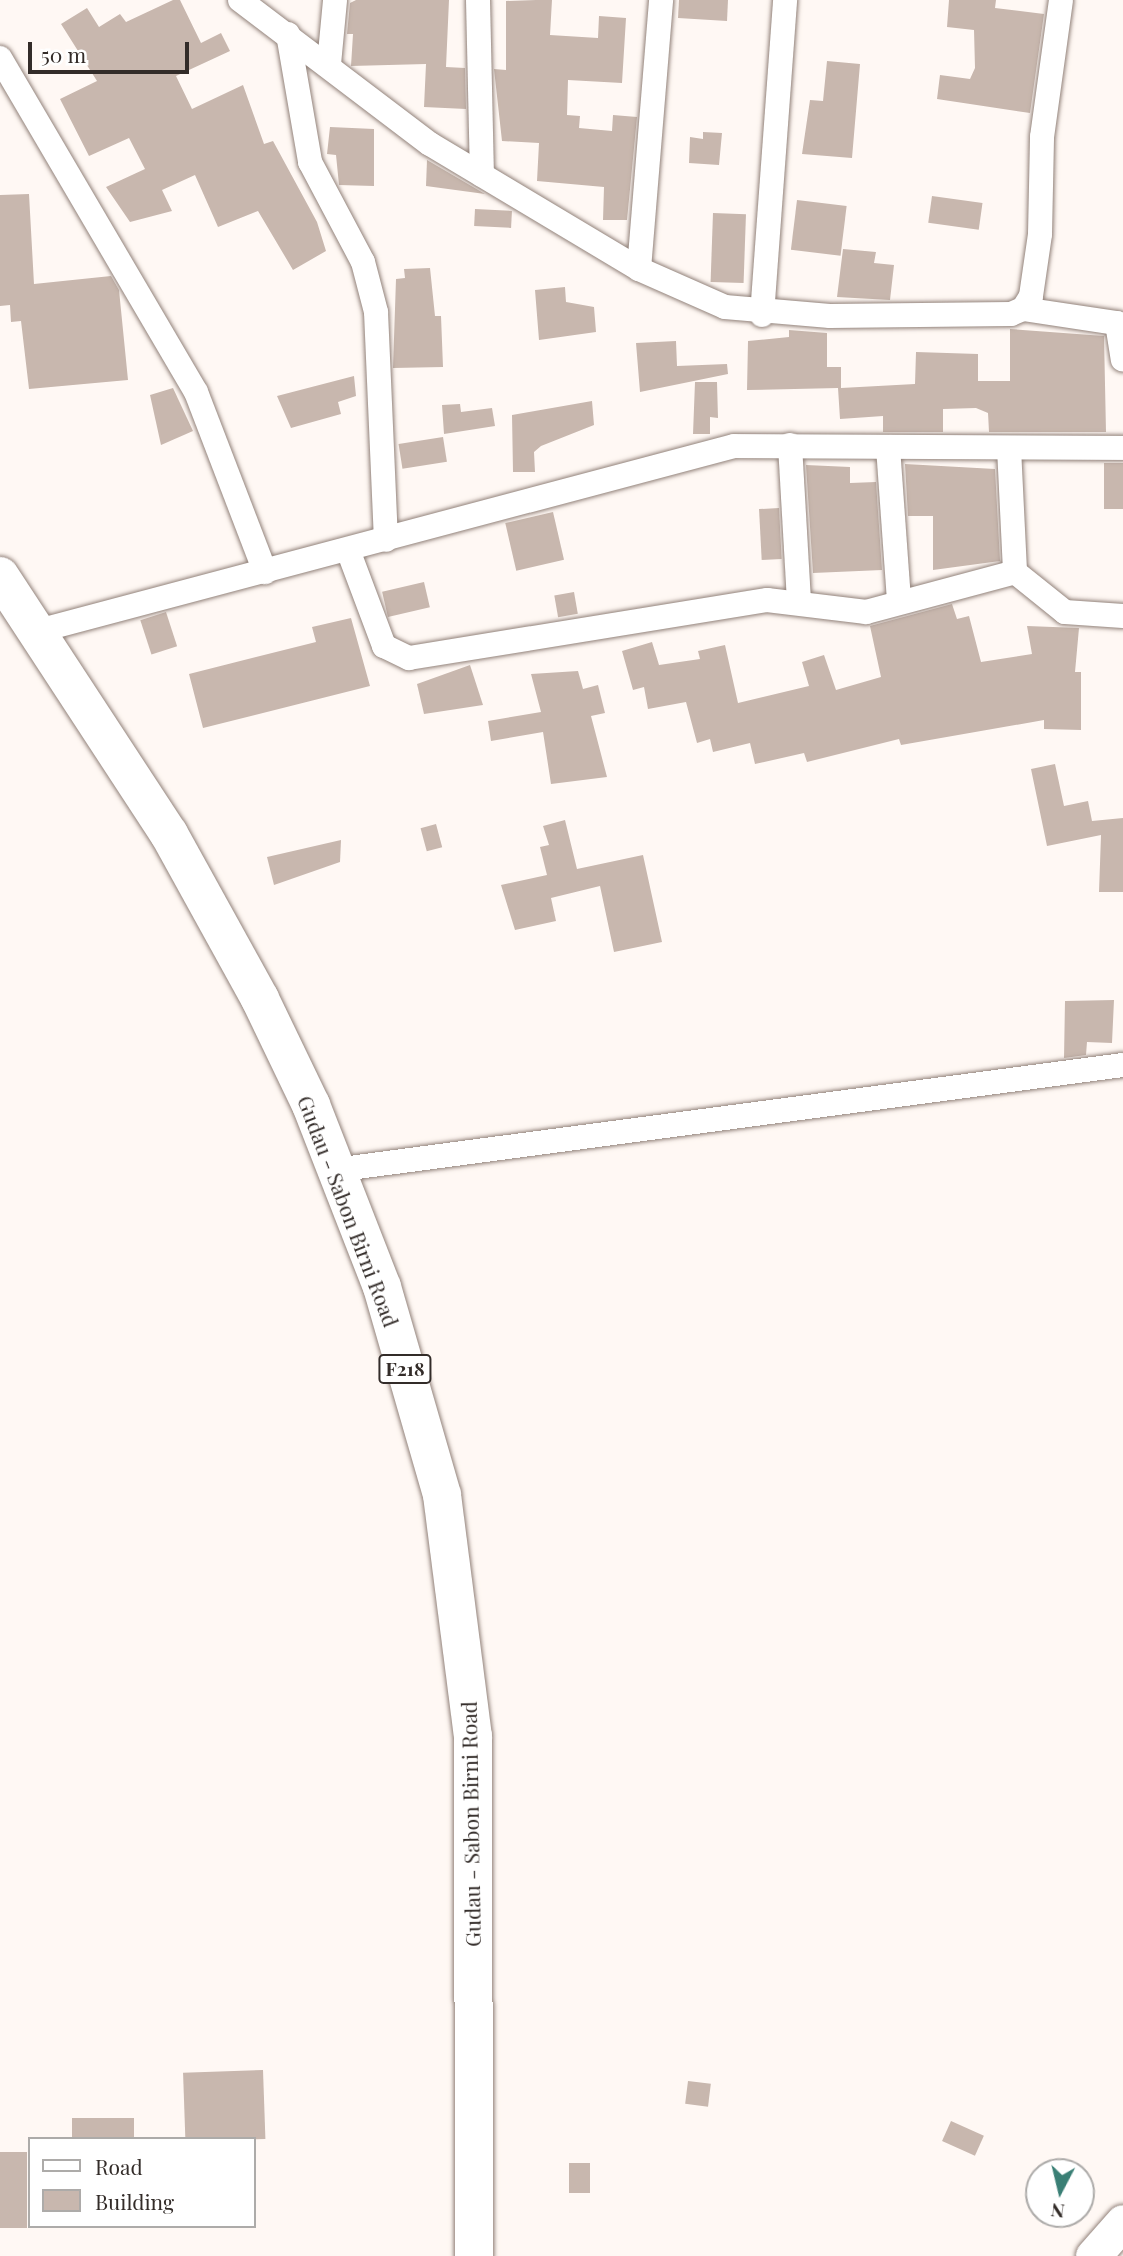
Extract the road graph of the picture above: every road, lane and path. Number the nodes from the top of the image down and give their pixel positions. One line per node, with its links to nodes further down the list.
1 (240, 0): 7 (street)
2 (335, 0): 9 (street)
3 (478, 0): 10 (street)
4 (661, 0): 11 (street)
5 (785, 0): 13 (street)
6 (1060, 0): 12 (street)
7 (288, 34): 9 (street); 20 (street)
8 (0, 58): 22 (street)
9 (329, 64): 10 (street)
10 (482, 175): 11 (street)
11 (639, 269): 13 (street)
12 (1023, 309): 13 (street); 14 (street)
13 (762, 315)
14 (1120, 323): 15 (street)
15 (1123, 360)
16 (790, 445): 17 (street); 20 (street); 26 (street)
17 (888, 447): 18 (street); 25 (street)
18 (1009, 448): 19 (street); 23 (street)
19 (1123, 448)
20 (386, 540): 21 (street)
21 (348, 550): 22 (street); 26 (street)
22 (265, 572): 28 (street)
23 (1016, 572): 25 (street); 27 (street)
24 (0, 576): 28 (main road, Gudau - Sabon Birni Road / F218)
25 (899, 600): 26 (street)
26 (799, 602)
27 (1123, 616)
28 (34, 632): 30 (main road, Gudau - Sabon Birni Road / F218)
29 (1123, 1065): 30 (street)
30 (335, 1170): 32 (main road, Gudau - Sabon Birni Road / F218)
31 (1123, 2222): 33 (street)
32 (474, 2256)
33 (1093, 2256)

